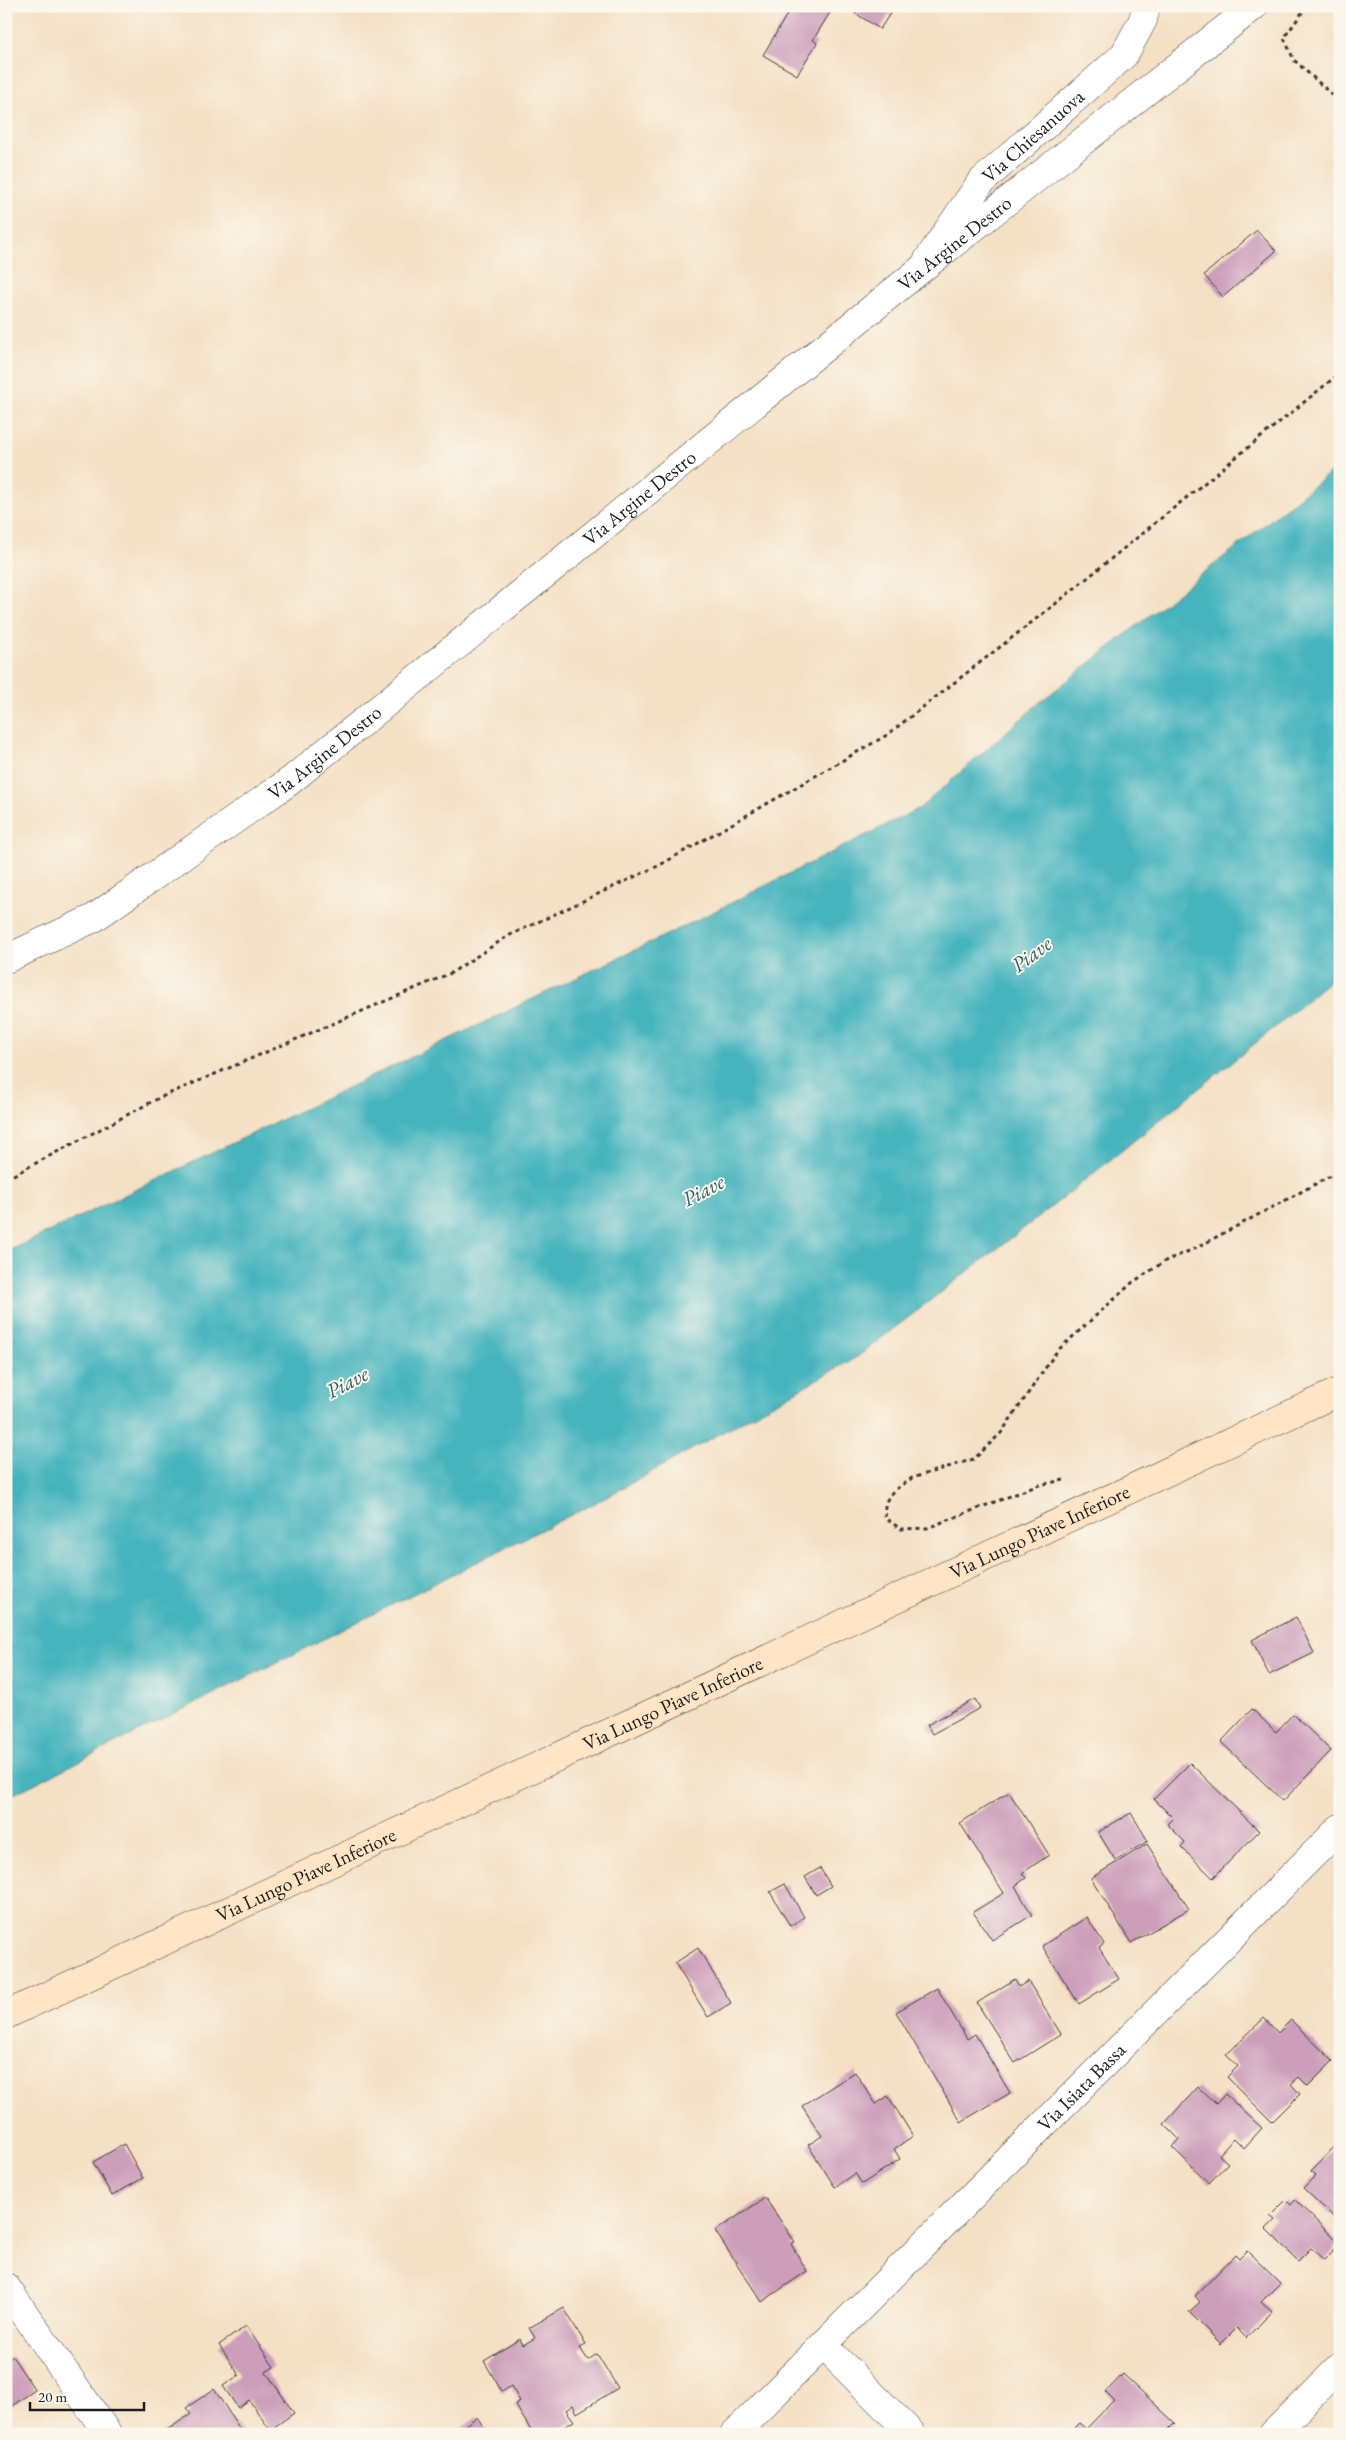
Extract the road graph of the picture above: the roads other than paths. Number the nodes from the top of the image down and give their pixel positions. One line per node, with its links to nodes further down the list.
1 (1146, 6): 3 (street, Via Chiesanuova)
2 (1254, 6): 3 (street, Via Argine Destro)
3 (920, 270): 4 (street, Via Argine Destro)
4 (6, 959)
5 (1340, 1391): 7 (main road, Via Lungo Piave Inferiore)
6 (1340, 1828): 9 (street, Via Isiata Bassa)
7 (6, 2015)
8 (6, 2287): 11 (street)
9 (823, 2345): 12 (street, Via Isiata Bassa); 13 (street)
10 (1340, 2367): 14 (street)
11 (108, 2434)
12 (734, 2434)
13 (912, 2434)
14 (1273, 2434)

